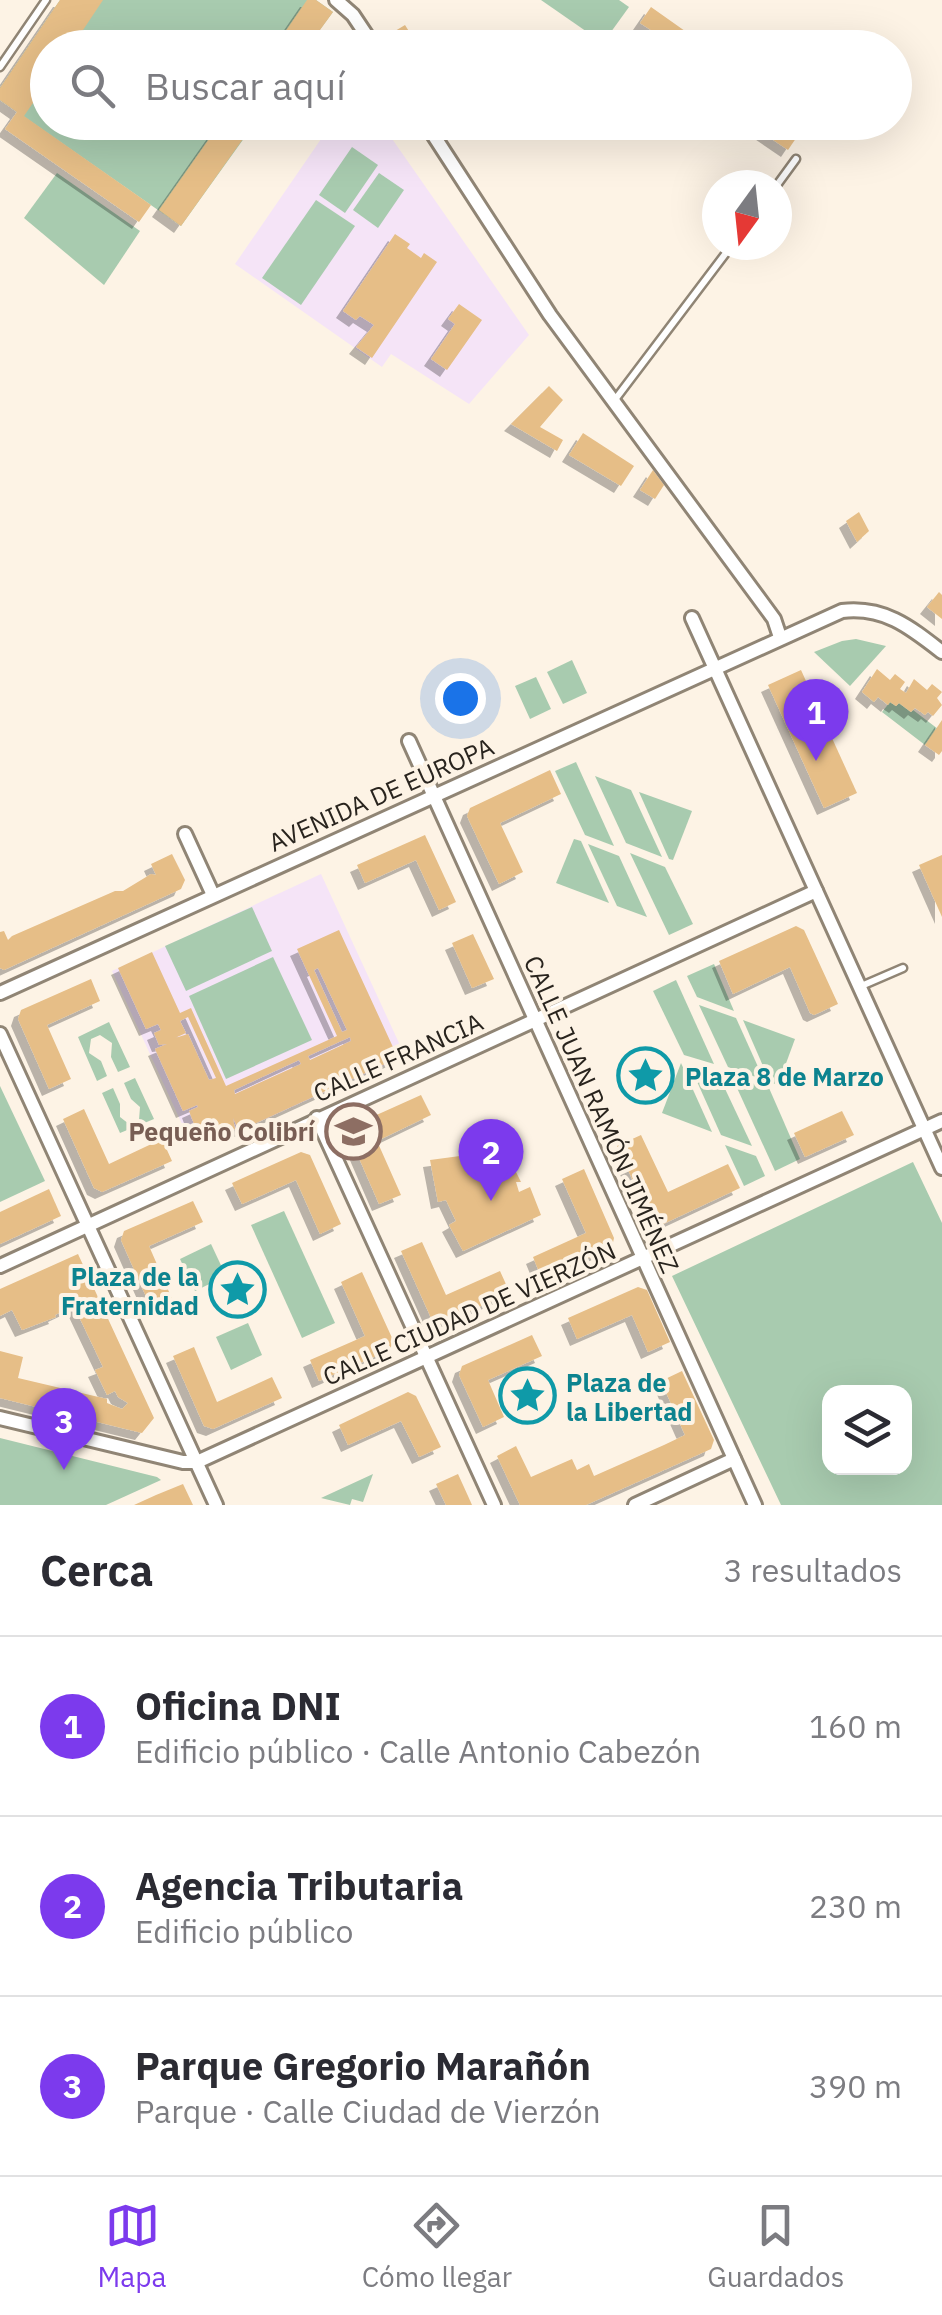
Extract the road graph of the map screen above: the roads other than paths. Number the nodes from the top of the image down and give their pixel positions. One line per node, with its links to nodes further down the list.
1 (46, 0): 4 (lane)
2 (336, 0): 3 (street)
3 (363, 30)
4 (0, 67)
5 (437, 140): 9 (street)
6 (796, 159): 7 (lane)
7 (788, 170)
8 (721, 260): 9 (lane)
9 (613, 402): 11 (street)
10 (692, 618): 13 (street)
11 (780, 637): 12 (street, AVENIDA DE EUROPA); 13 (street, AVENIDA DE EUROPA)
12 (942, 652)
13 (713, 667): 15 (street, AVENIDA DE EUROPA); 17 (street)
14 (409, 741): 15 (street, CALLE JUAN RAMÓN JIMÉNEZ)
15 (432, 796): 18 (street, AVENIDA DE EUROPA); 22 (street, CALLE JUAN RAMÓN JIMÉNEZ)
16 (185, 834): 18 (street)
17 (816, 890): 20 (street); 22 (street, CALLE FRANCIA)
18 (212, 896): 21 (street, AVENIDA DE EUROPA)
19 (903, 968): 20 (lane)
20 (859, 987): 26 (street)
21 (0, 993)
22 (536, 1020): 24 (street, CALLE FRANCIA); 29 (street, CALLE JUAN RAMÓN JIMÉNEZ)
23 (0, 1034): 28 (street)
24 (317, 1118): 28 (street, CALLE FRANCIA); 31 (street)
25 (942, 1121): 26 (street, CALLE CIUDAD DE VIERZÓN)
26 (923, 1130): 27 (street); 29 (street, CALLE CIUDAD DE VIERZÓN)
27 (942, 1168)
28 (88, 1226): 30 (street, CALLE FRANCIA); 34 (street)
29 (644, 1259): 31 (street, CALLE CIUDAD DE VIERZÓN); 33 (street, CALLE JUAN RAMÓN JIMÉNEZ)
30 (0, 1266)
31 (426, 1357): 34 (street, CALLE CIUDAD DE VIERZÓN); 36 (street)
32 (0, 1418): 34 (street)
33 (734, 1459): 37 (street); 38 (street, CALLE JUAN RAMÓN JIMÉNEZ)
34 (197, 1462): 35 (street)
35 (216, 1505)
36 (494, 1505)
37 (635, 1505)
38 (756, 1505)

